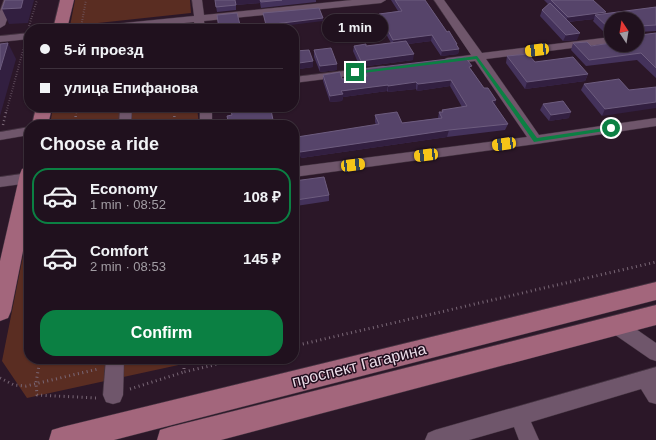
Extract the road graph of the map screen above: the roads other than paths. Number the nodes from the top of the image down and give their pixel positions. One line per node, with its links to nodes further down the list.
1 (9, 0): 6 (street)
2 (67, 0): 7 (main road)
3 (197, 0): 8 (street)
4 (381, 0): 8 (street)
5 (439, 0): 12 (street)
6 (1, 19)
7 (61, 24)
8 (200, 24)
9 (24, 35): 10 (street)
10 (0, 39)
11 (604, 41): 12 (street)
12 (477, 57): 13 (street); 19 (street)
13 (439, 62)
14 (393, 68): 15 (street)
15 (299, 79)
16 (656, 122): 19 (street)
17 (1, 131): 18 (street)
18 (24, 131)
19 (536, 140): 20 (street)
20 (299, 171)
21 (24, 177): 22 (street)
22 (0, 182)
23 (24, 199): 25 (main road)
24 (656, 291): 33 (main road, проспект Гагарина)
25 (0, 311)
26 (656, 316): 27 (main road, проспект Гагарина)
27 (617, 326): 28 (street); 34 (main road, проспект Гагарина)
28 (656, 353)
29 (114, 364): 31 (street)
30 (652, 383): 32 (street)
31 (113, 395)
32 (519, 416): 35 (street); 36 (street)
33 (62, 440)
34 (170, 440)
35 (435, 440)
36 (529, 440)

